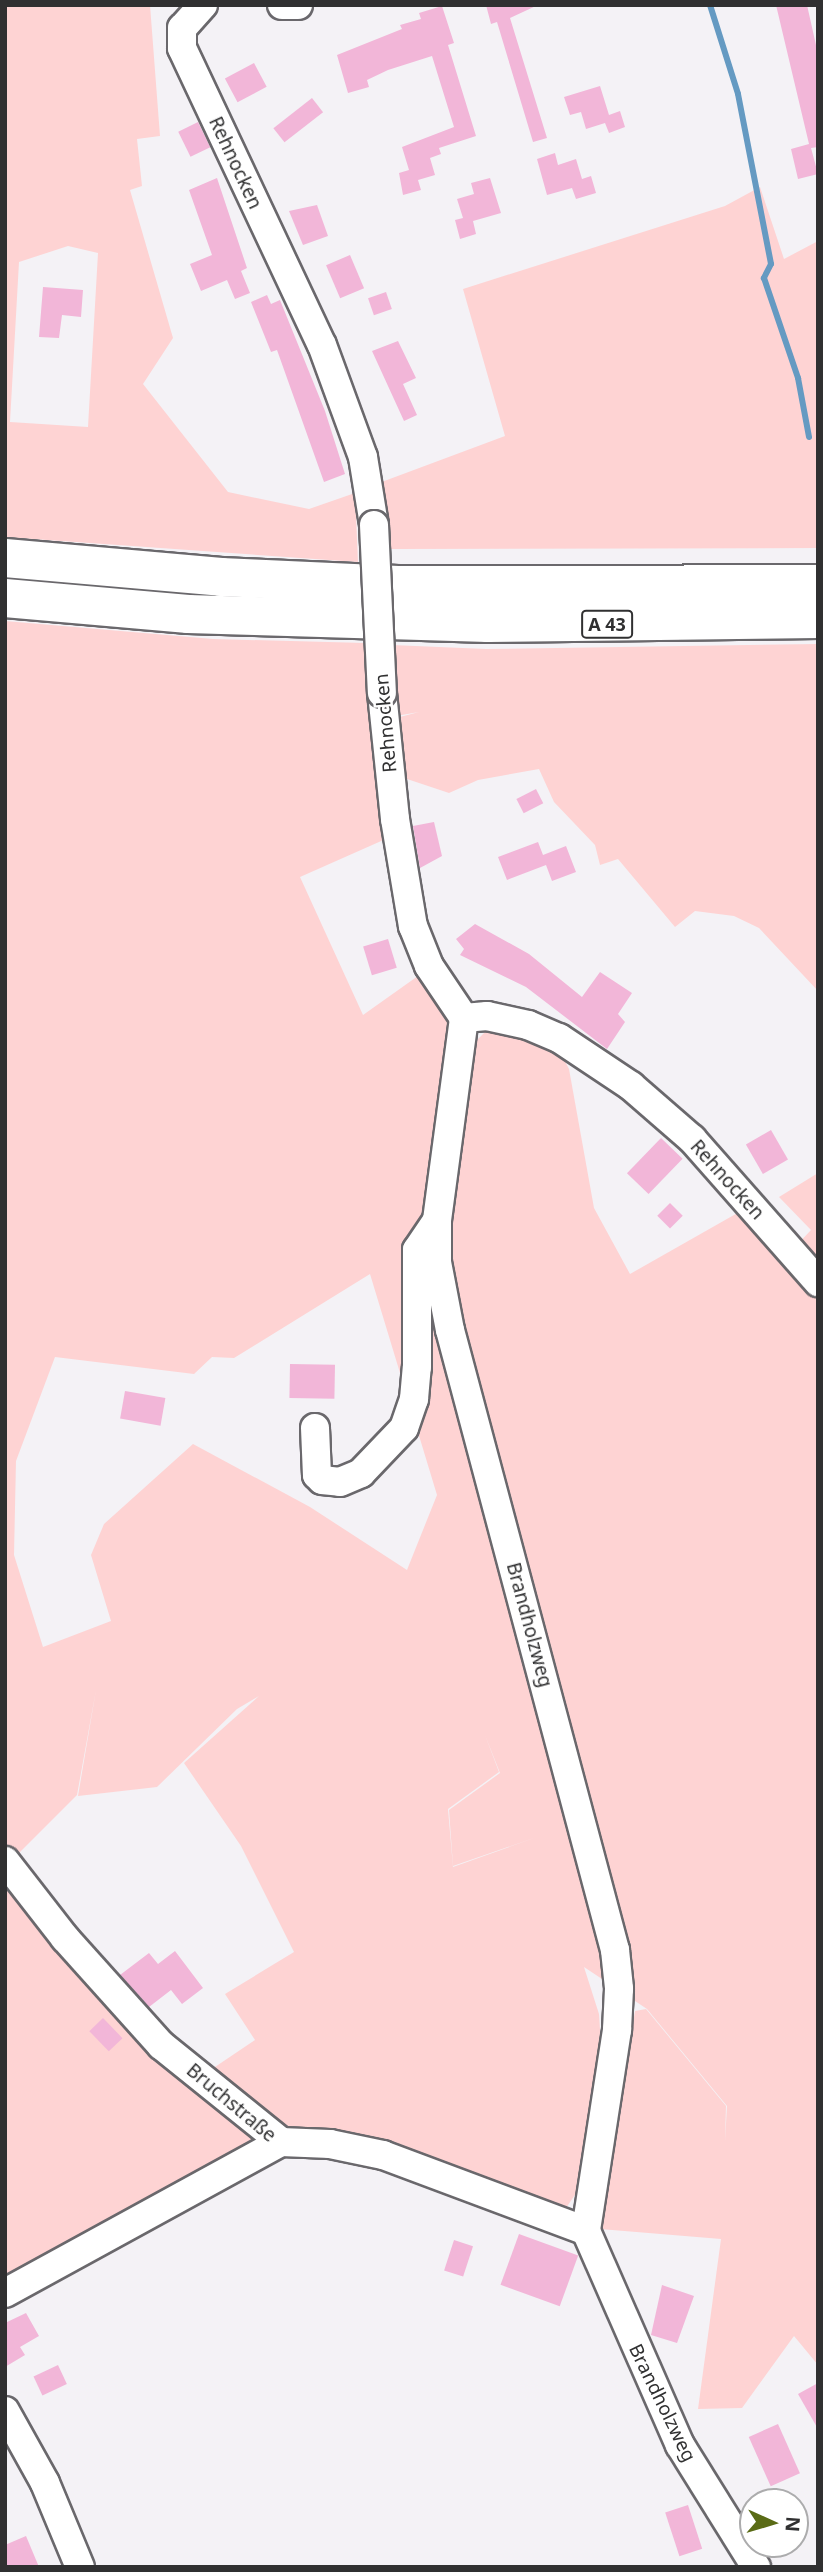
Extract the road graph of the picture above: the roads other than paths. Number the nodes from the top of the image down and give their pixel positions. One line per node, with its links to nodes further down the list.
1 (203, 5): 8 (street, Rehnocken, bridge)
2 (282, 5): 3 (street)
3 (298, 5)
4 (5, 558): 5 (highway, A 43)
5 (818, 584)
6 (5, 598): 7 (highway, A 43)
7 (818, 619)
8 (464, 1017): 9 (street, Brandholzweg); 10 (street, Rehnocken)
9 (437, 1221): 11 (street); 14 (street, Brandholzweg)
10 (818, 1282)
11 (315, 1429)
12 (5, 1861): 13 (street, Bruchstraße)
13 (281, 2142): 14 (street); 15 (street, Bruchstraße)
14 (586, 2231): 18 (street, Brandholzweg)
15 (5, 2293)
16 (5, 2411): 17 (street)
17 (80, 2567)
18 (756, 2567)

